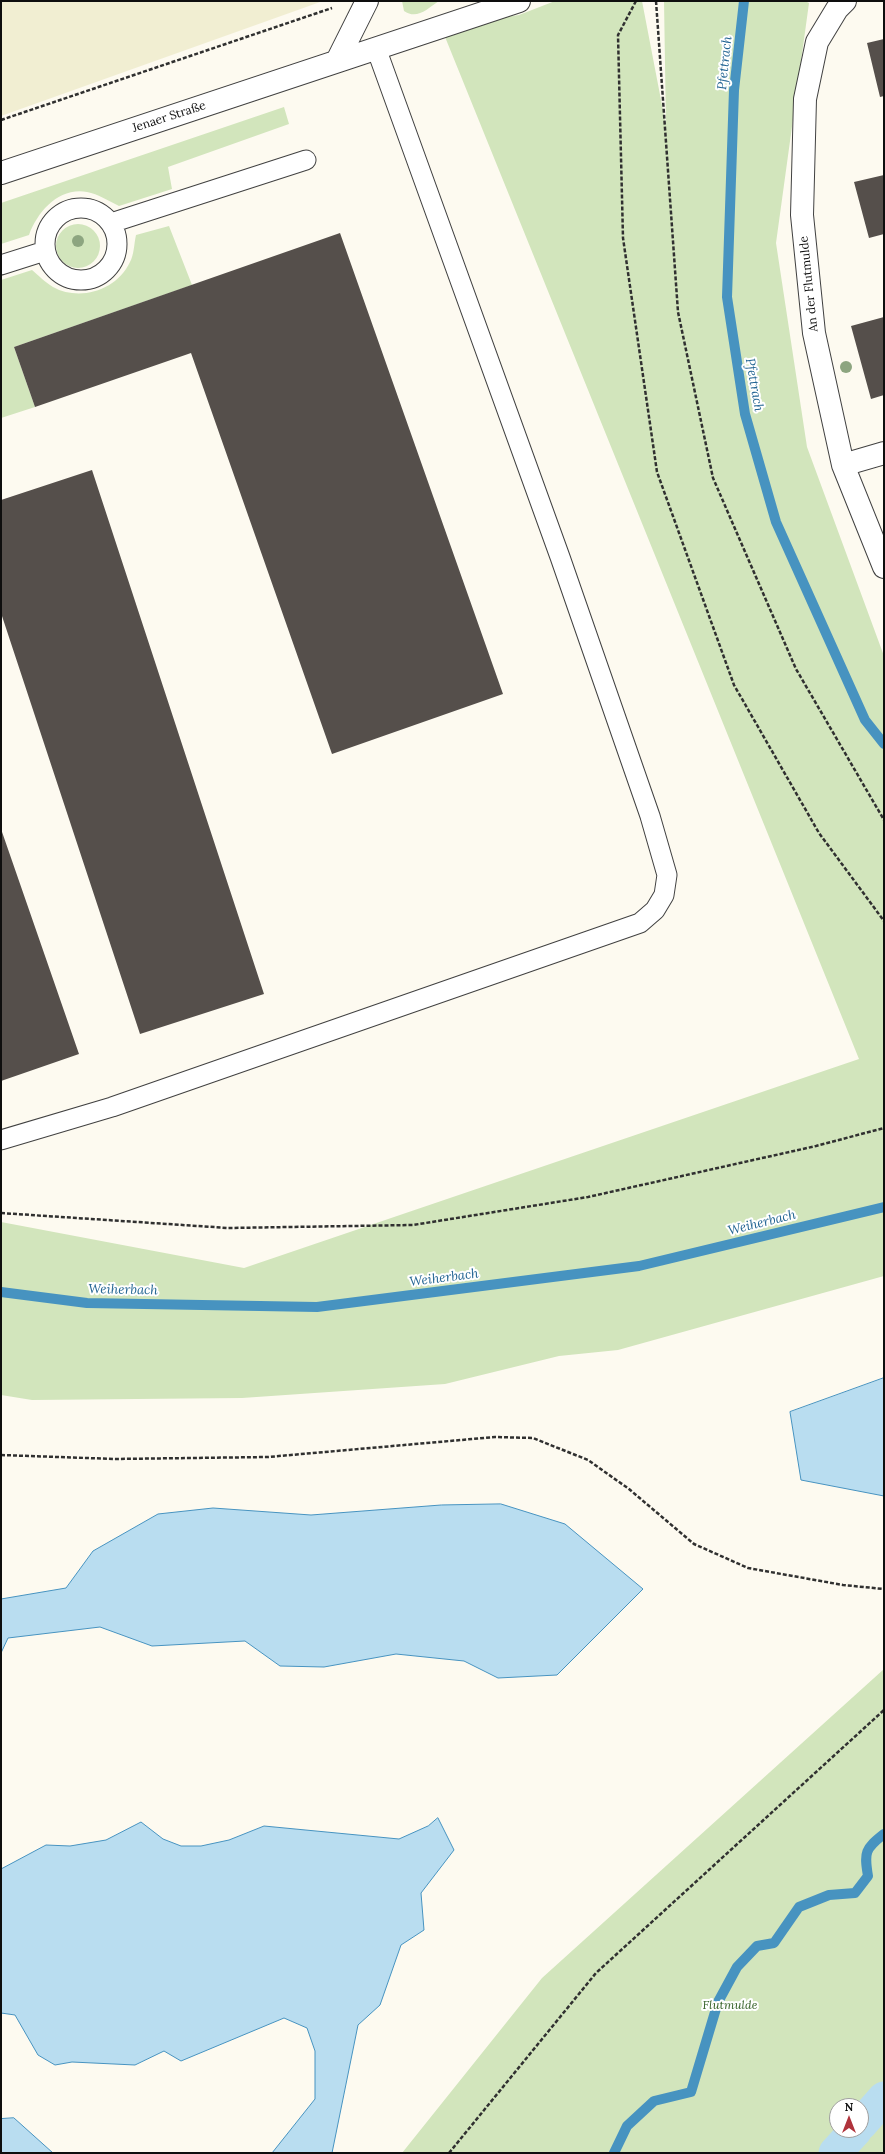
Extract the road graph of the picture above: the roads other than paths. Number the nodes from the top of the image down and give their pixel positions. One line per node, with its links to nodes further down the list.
1 (519, 1): 4 (street, Jenaer Straße)
2 (845, 1): 13 (street, An der Flutmulde)
3 (367, 3): 6 (street)
4 (486, 7): 5 (street, Jenaer Straße)
5 (376, 48): 6 (street, Jenaer Straße); 15 (lane)
6 (337, 61): 8 (street, Jenaer Straße)
7 (306, 160): 9 (lane)
8 (1, 173)
9 (111, 223): 10 (lane); 10 (lane)
10 (45, 250): 11 (lane)
11 (1, 264)
12 (884, 453): 13 (street)
13 (843, 465): 14 (street, An der Flutmulde)
14 (884, 567)
15 (1, 1140)

